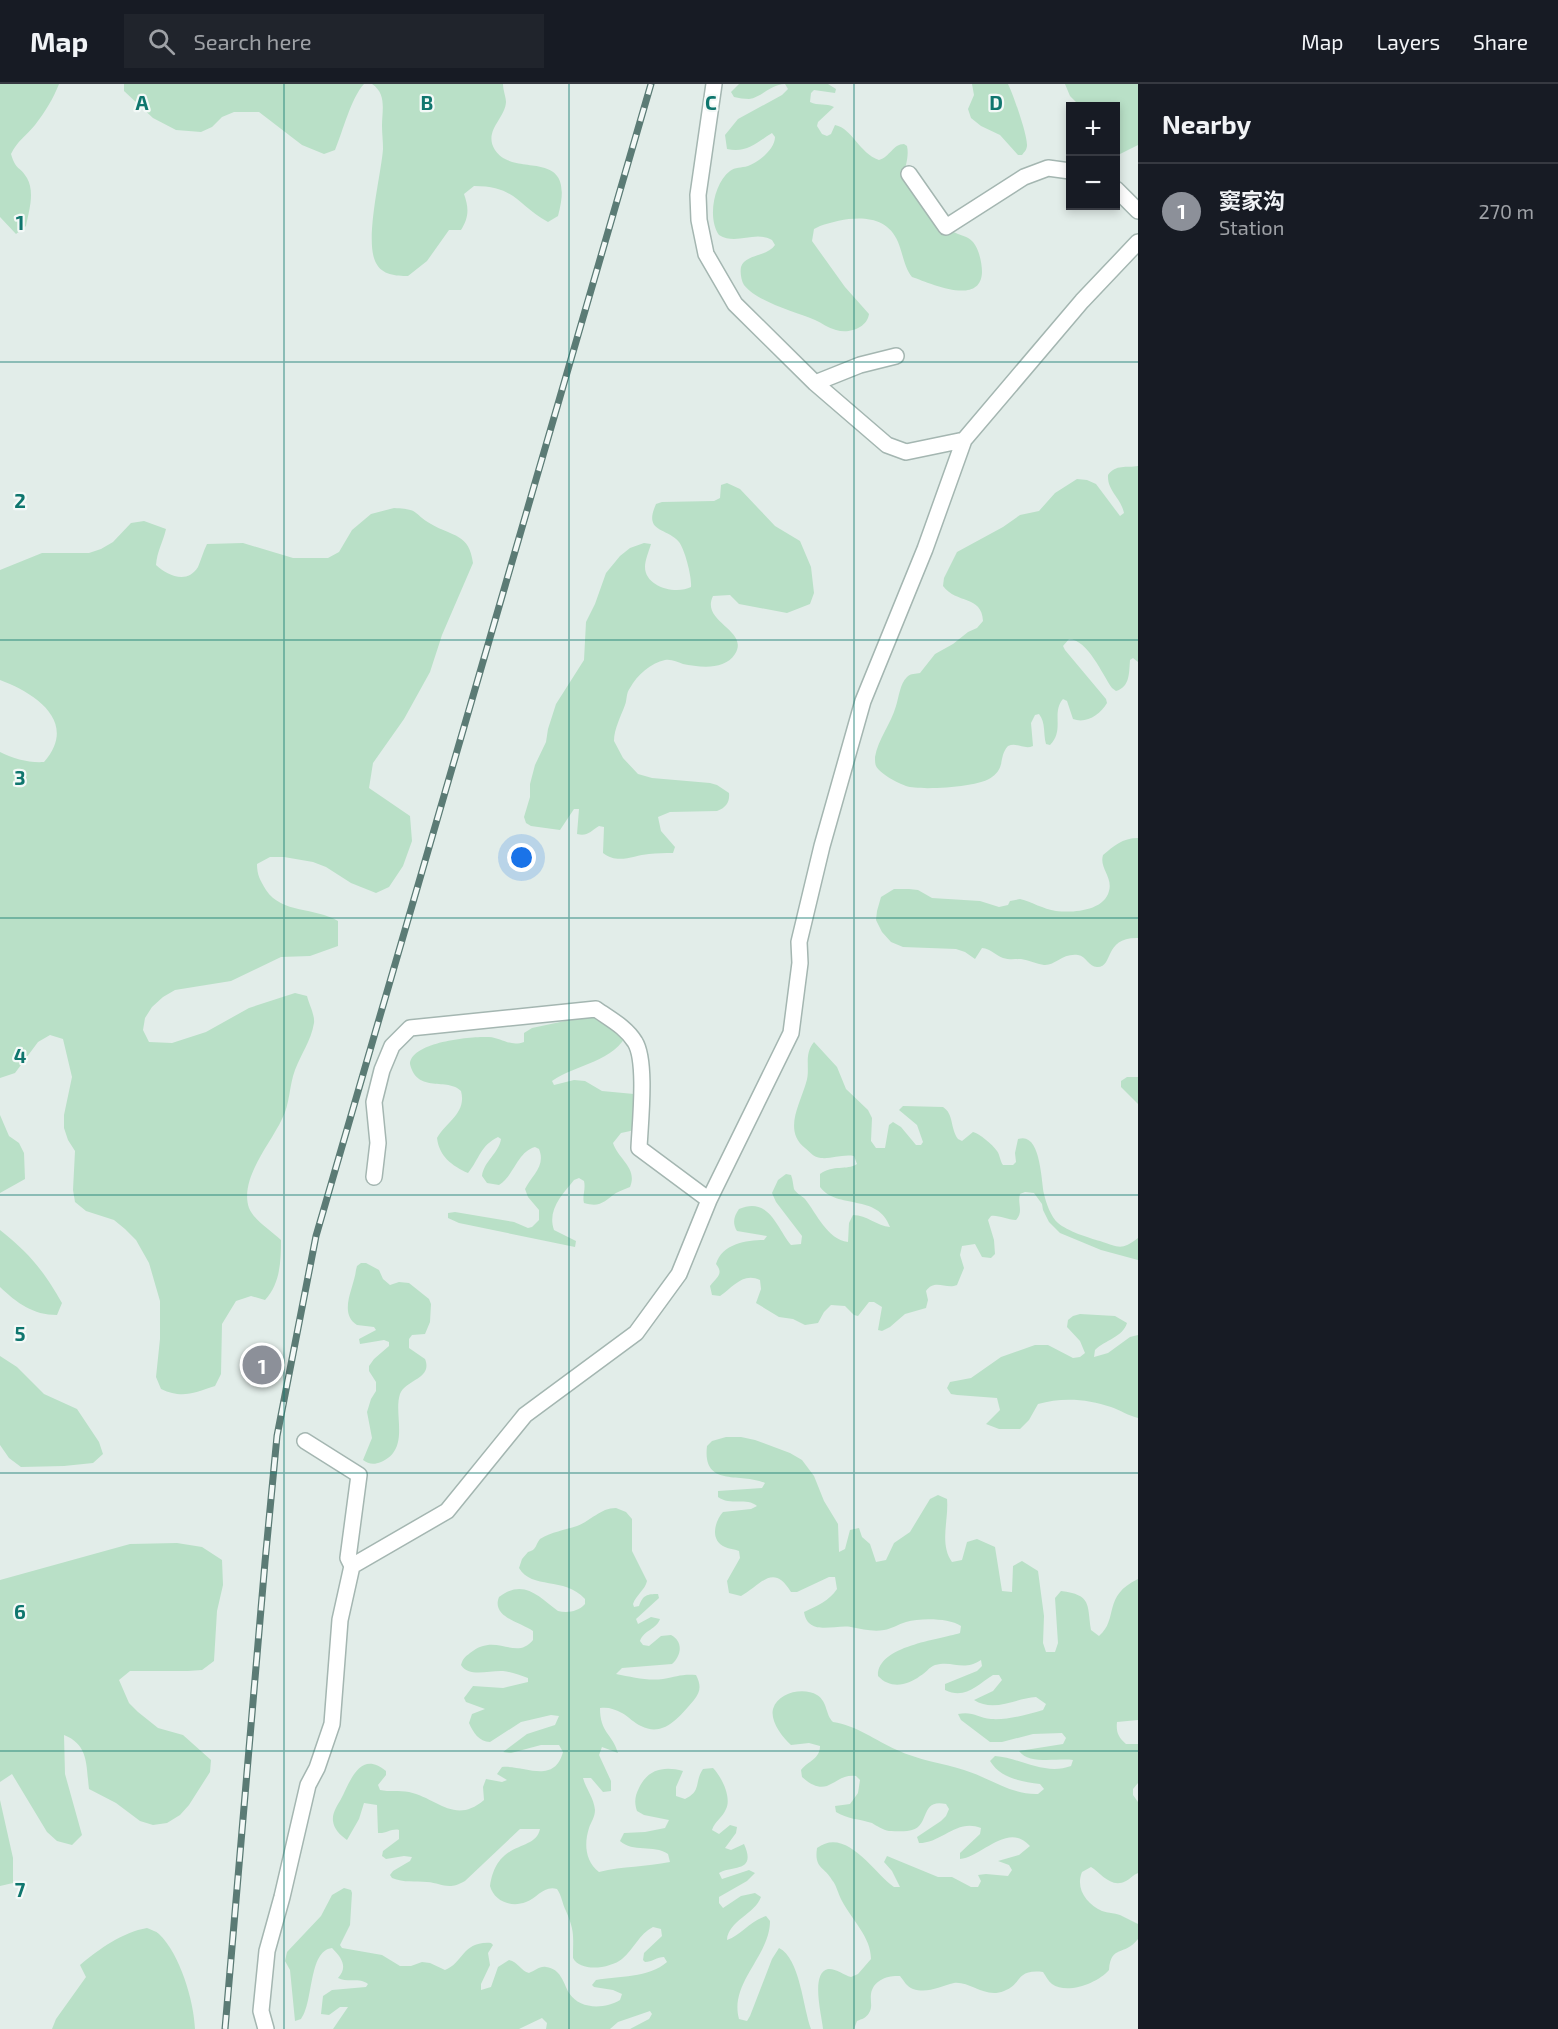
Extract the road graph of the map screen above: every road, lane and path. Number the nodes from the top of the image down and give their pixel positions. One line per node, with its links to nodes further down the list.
1 (714, 84): 8 (street)
2 (1066, 170): 3 (street)
3 (909, 174)
4 (1120, 193): 5 (street)
5 (1138, 211)
6 (1138, 242): 9 (street)
7 (896, 356): 8 (street)
8 (815, 383): 9 (street)
9 (964, 440): 11 (street)
10 (374, 1177): 11 (street)
11 (710, 1200): 13 (street)
12 (305, 1441): 13 (street)
13 (352, 1566): 14 (street)
14 (267, 2029)

